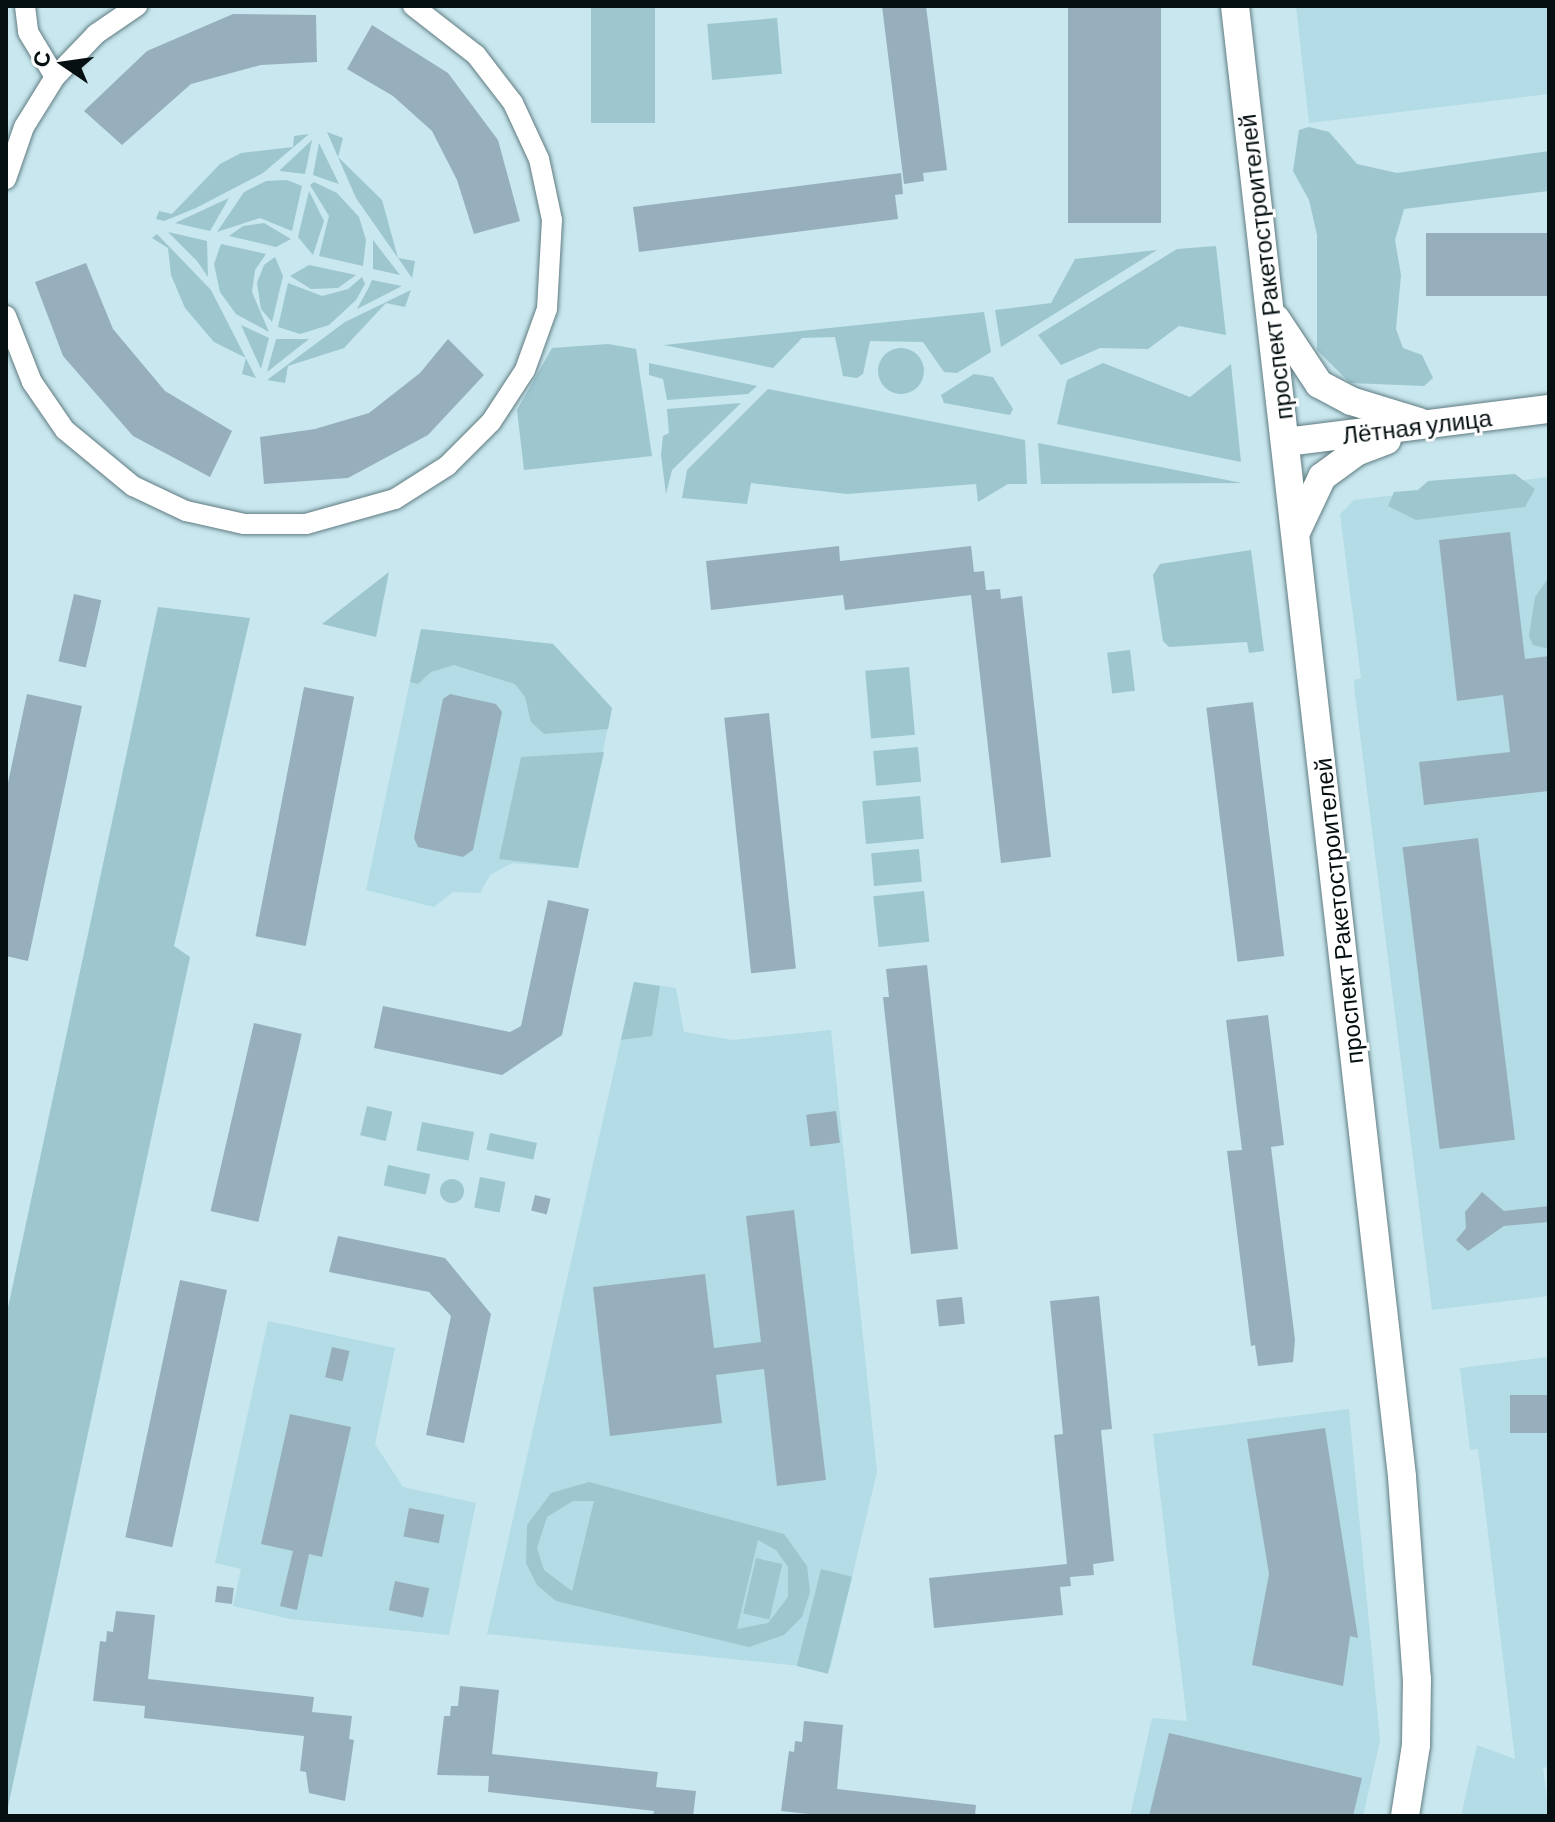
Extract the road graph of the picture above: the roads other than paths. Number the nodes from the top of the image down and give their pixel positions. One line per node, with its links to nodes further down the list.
1 (25, 6): 5 (street)
2 (137, 6): 5 (street)
3 (413, 6): 8 (street)
4 (1235, 6): 7 (main road, проспект Ракетостроителей)
5 (55, 77): 6 (street)
6 (6, 179)
7 (1270, 309): 10 (main road); 11 (main road, проспект Ракетостроителей)
8 (6, 316)
9 (1549, 409): 10 (main road, Лётная улица)
10 (1428, 424): 11 (main road, Лётная улица); 12 (main road)
11 (1286, 442): 12 (main road, проспект Ракетостроителей)
12 (1295, 534): 13 (main road, проспект Ракетостроителей)
13 (1405, 1816)

